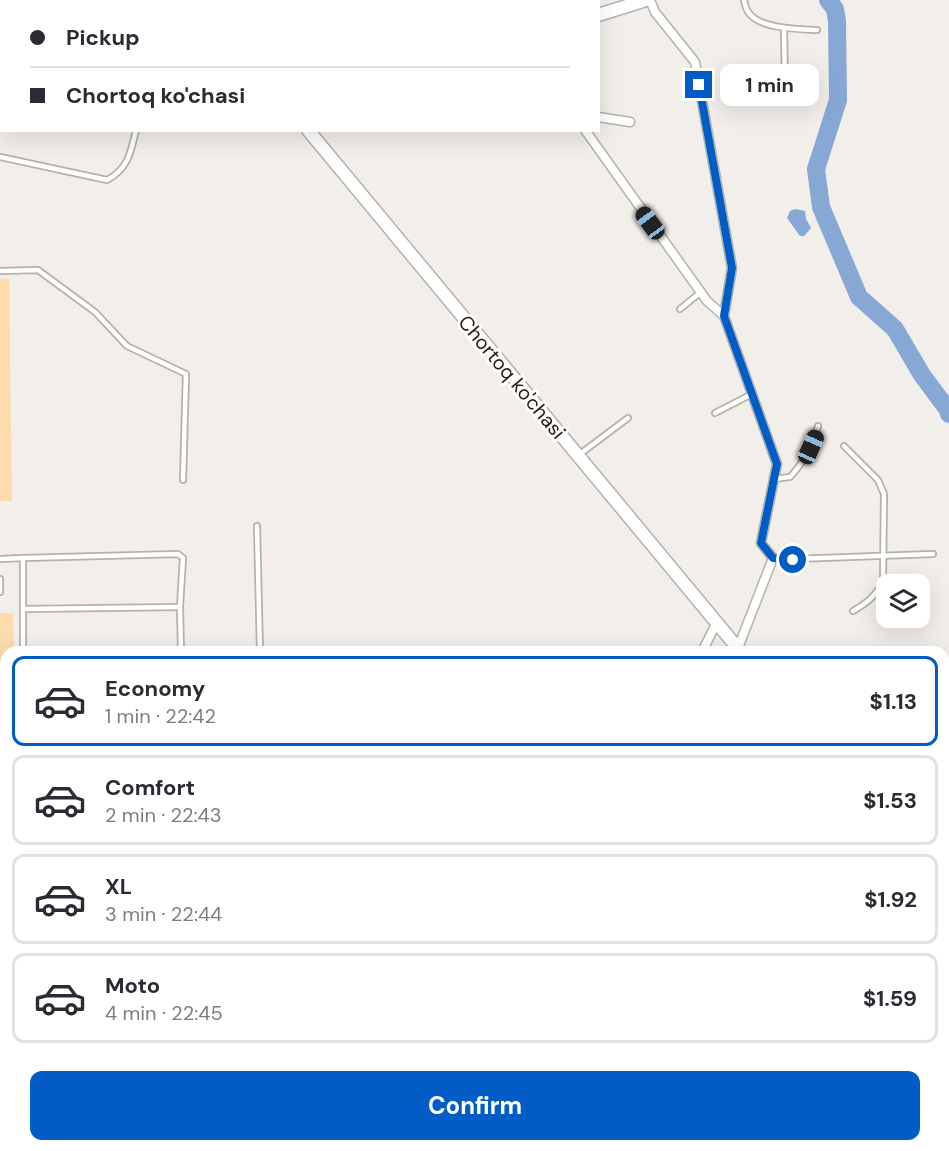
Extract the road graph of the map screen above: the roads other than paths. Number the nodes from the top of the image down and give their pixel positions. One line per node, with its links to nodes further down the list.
1 (648, 0): 3 (street); 16 (street)
2 (744, 0): 4 (lane)
3 (600, 14)
4 (784, 28): 5 (lane); 6 (lane)
5 (818, 30)
6 (785, 82)
7 (600, 117): 8 (street)
8 (630, 122)
9 (135, 132): 12 (lane)
10 (310, 132): 22 (street, Chortoq ko'chasi)
11 (586, 132): 14 (street)
12 (0, 157)
13 (0, 271): 24 (lane)
14 (701, 292): 15 (lane); 16 (street)
15 (680, 309)
16 (724, 316): 17 (street)
17 (752, 394): 18 (lane); 23 (street)
18 (715, 412)
19 (628, 418): 22 (lane)
20 (818, 426): 23 (lane)
21 (844, 446): 27 (lane)
22 (578, 456): 36 (street, Chortoq ko'chasi)
23 (774, 479): 29 (street)
24 (183, 480)
25 (257, 526): 39 (lane)
26 (933, 555): 27 (lane)
27 (883, 556): 29 (lane); 35 (lane)
28 (23, 558): 30 (lane); 33 (lane); 34 (lane)
29 (773, 558): 42 (street, Chortoq ko'chasi)
30 (0, 559)
31 (0, 579): 32 (lane)
32 (0, 592)
33 (180, 607): 34 (lane); 38 (lane)
34 (23, 609): 37 (lane)
35 (853, 611)
36 (716, 624): 40 (street); 41 (street, Chortoq ko'chasi)
37 (23, 646)
38 (181, 646)
39 (260, 646)
40 (705, 646)
41 (735, 646)
42 (740, 646)

